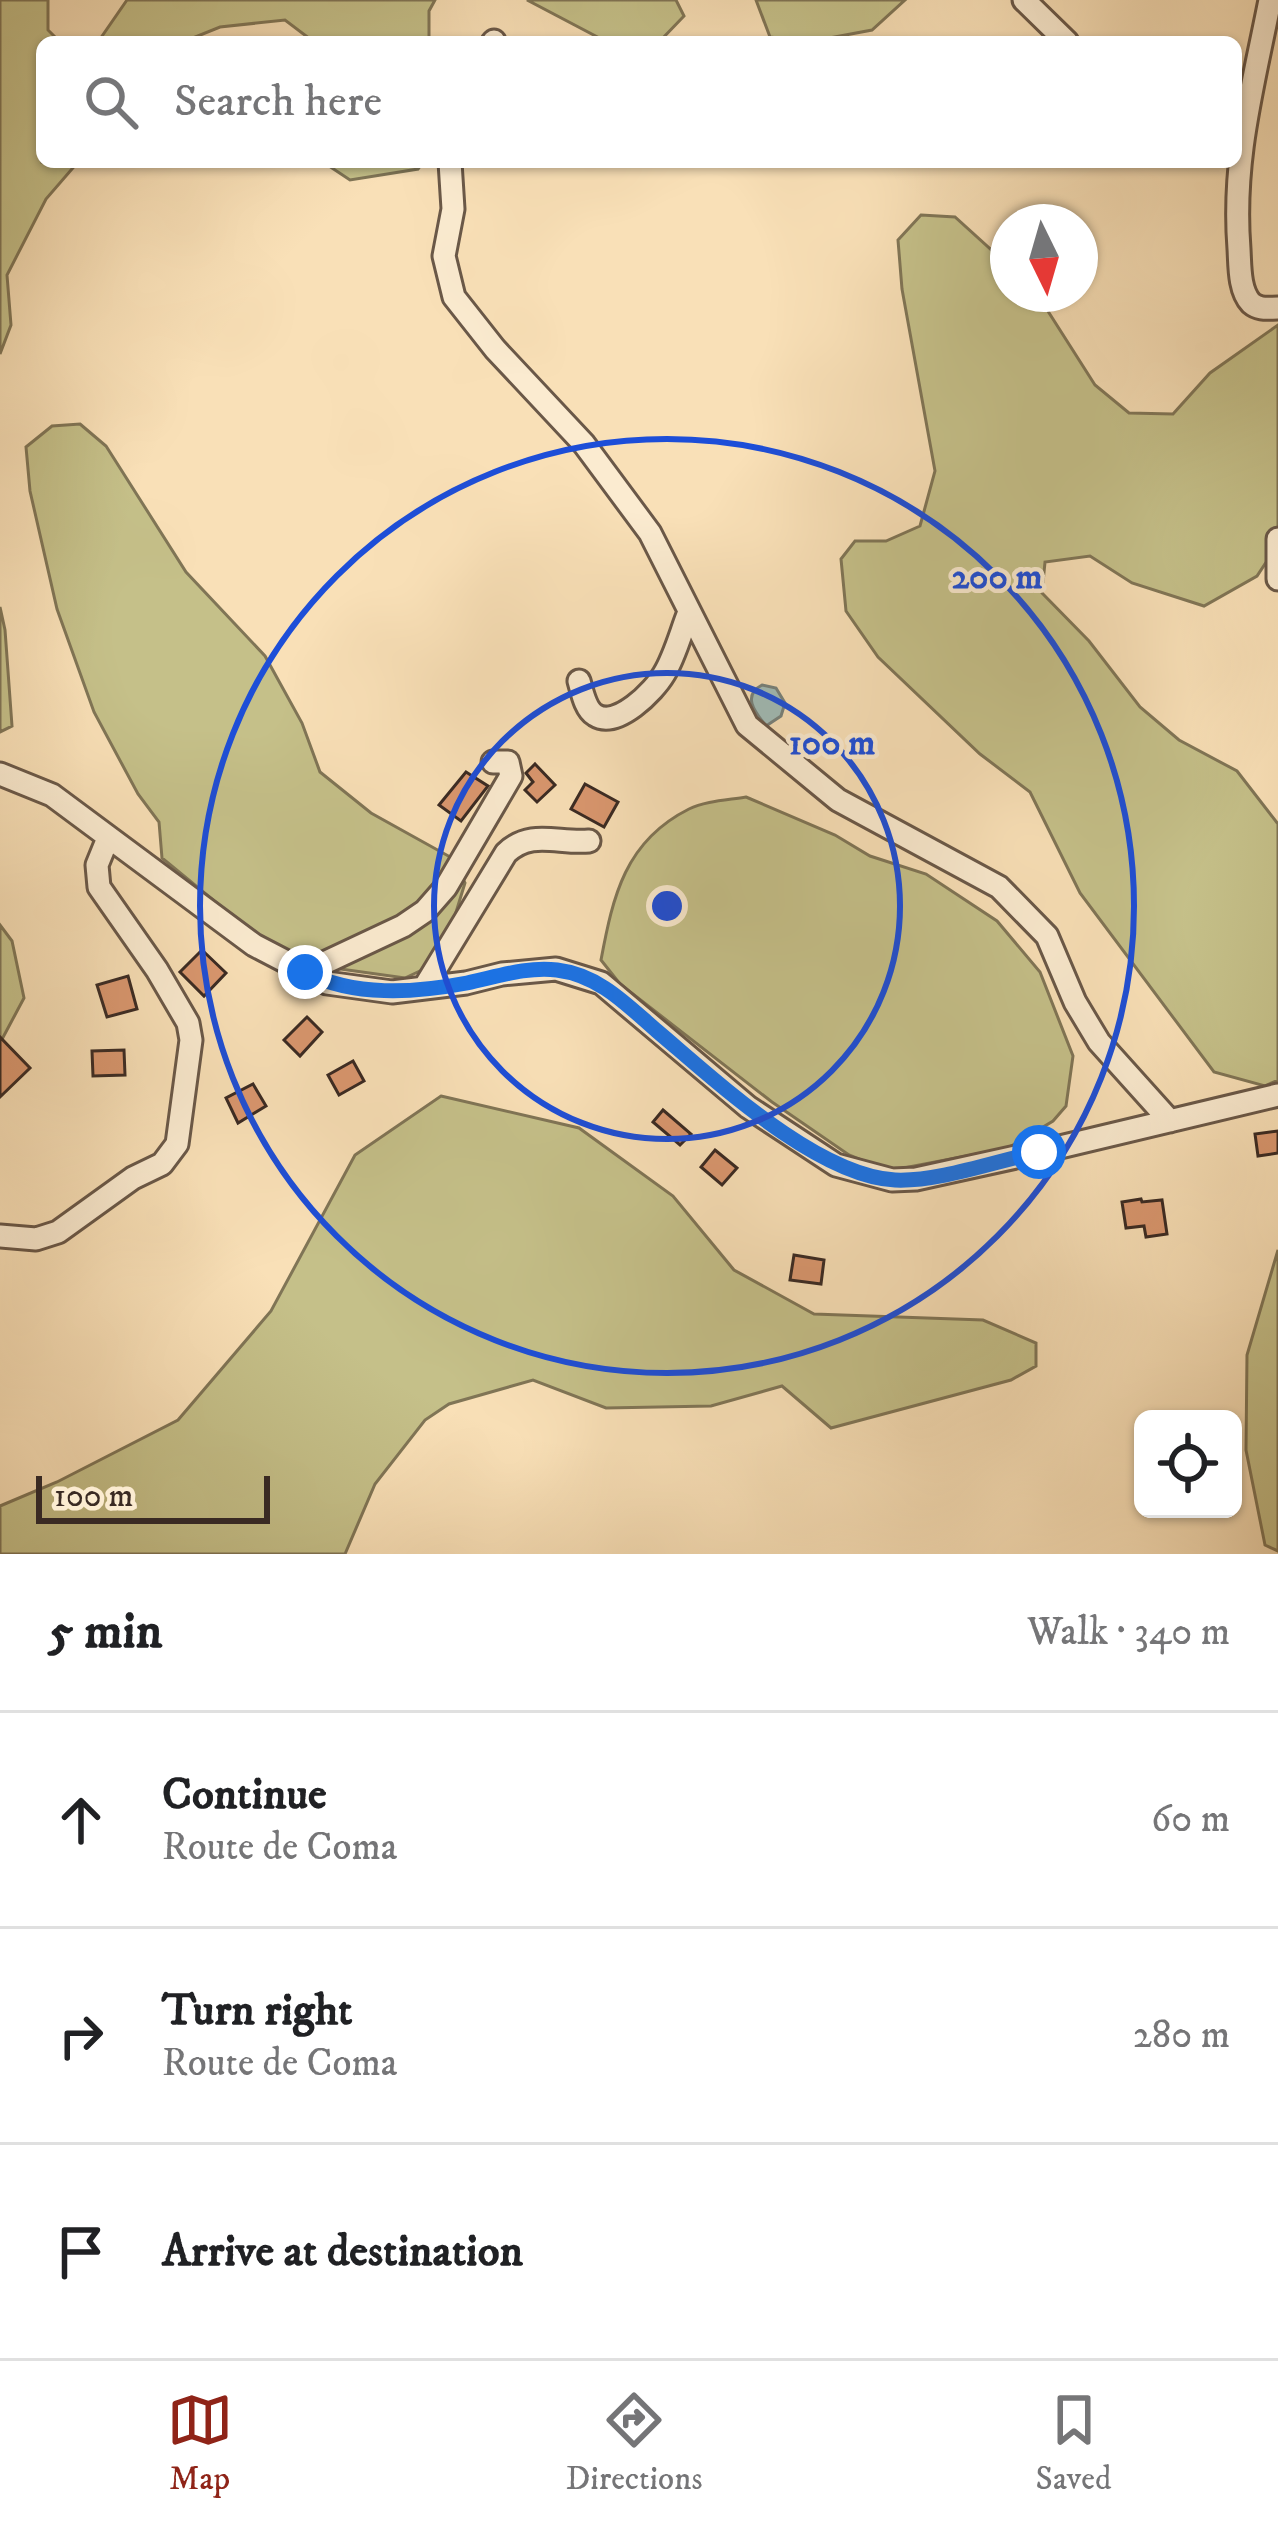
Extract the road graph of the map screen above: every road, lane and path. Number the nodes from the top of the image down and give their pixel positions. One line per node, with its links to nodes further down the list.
1 (1024, 0): 3 (street)
2 (1270, 0): 4 (street)
3 (1061, 36)
4 (1242, 135)
5 (450, 168): 10 (street)
6 (1237, 168): 7 (street)
7 (1278, 308)
8 (1278, 539): 9 (street)
9 (1278, 579)
10 (689, 612): 11 (street); 19 (street)
11 (579, 681)
12 (493, 762): 16 (street)
13 (0, 774): 14 (street)
14 (108, 838): 16 (street); 20 (street)
15 (589, 841): 17 (street)
16 (305, 972): 17 (street)
17 (424, 988): 19 (street)
18 (1278, 1095): 19 (street)
19 (1170, 1121)
20 (0, 1236)

